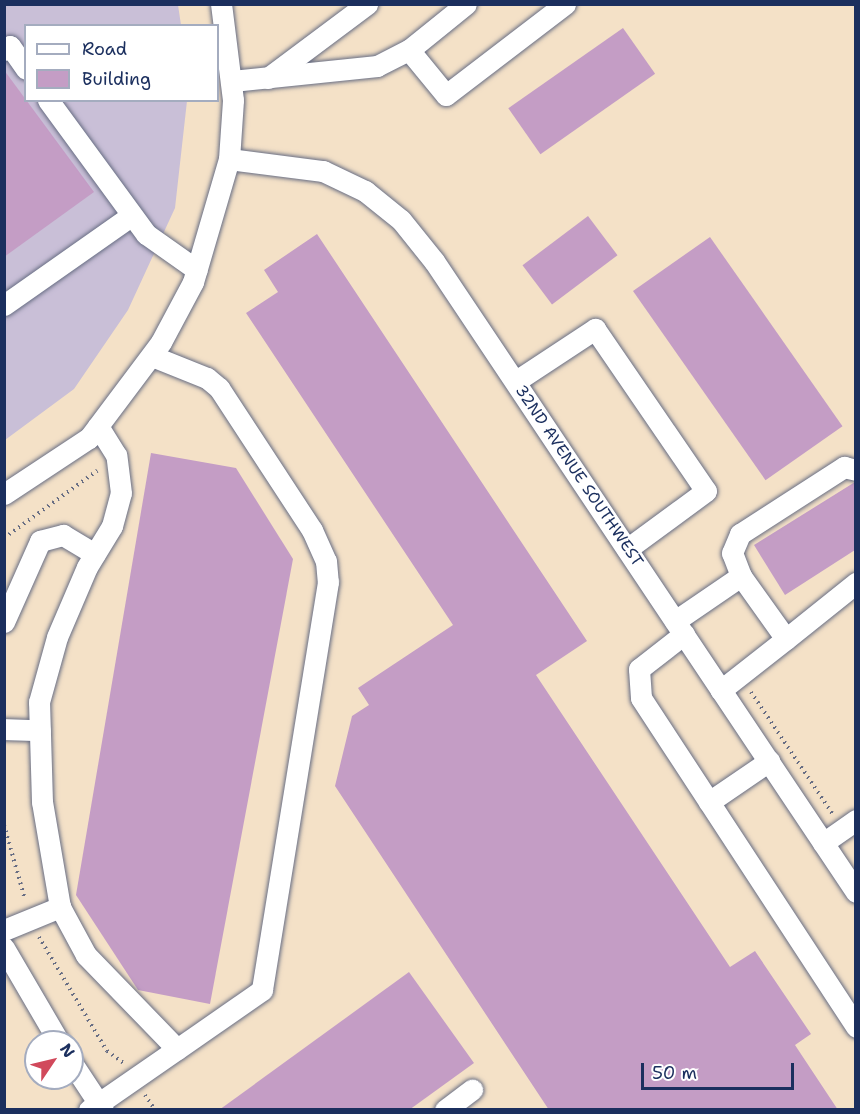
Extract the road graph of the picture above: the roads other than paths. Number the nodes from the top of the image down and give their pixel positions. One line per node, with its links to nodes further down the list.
1 (221, 4): 9 (street)
2 (367, 4): 8 (street)
3 (466, 4): 6 (street)
4 (565, 4): 6 (street)
5 (4, 50): 7 (street)
6 (409, 50): 8 (street)
7 (24, 66)
8 (268, 78): 9 (street)
9 (232, 81): 11 (street)
10 (49, 102): 12 (street)
11 (229, 159): 13 (street); 16 (street, 32ND AVENUE SOUTHWEST)
12 (132, 215): 13 (street); 14 (street)
13 (197, 270): 15 (street)
14 (4, 305)
15 (152, 356): 17 (street); 40 (street)
16 (516, 381): 20 (street, 32ND AVENUE SOUTHWEST); 20 (street)
17 (98, 426): 19 (street); 21 (street)
18 (855, 470): 22 (street)
19 (4, 494)
20 (627, 549): 25 (street, 32ND AVENUE SOUTHWEST)
21 (95, 554): 24 (street); 29 (street)
22 (741, 576): 25 (street); 26 (street)
23 (855, 583): 26 (street)
24 (4, 622)
25 (680, 628): 27 (street, 32ND AVENUE SOUTHWEST); 31 (street)
26 (786, 639): 27 (street)
27 (721, 690): 30 (street, 32ND AVENUE SOUTHWEST)
28 (4, 729): 29 (street)
29 (40, 730): 35 (street)
30 (769, 761): 31 (street); 33 (street, 32ND AVENUE SOUTHWEST)
31 (709, 802): 38 (street)
32 (849, 825): 33 (street)
33 (823, 843): 34 (street, 32ND AVENUE SOUTHWEST)
34 (855, 892)
35 (60, 907): 36 (street); 40 (street)
36 (4, 930)
37 (4, 948): 39 (street)
38 (855, 1027)
39 (52, 1030)
40 (177, 1049): 43 (street)
41 (84, 1084): 43 (street)
42 (472, 1090): 44 (street)
43 (97, 1107)
44 (445, 1110)

